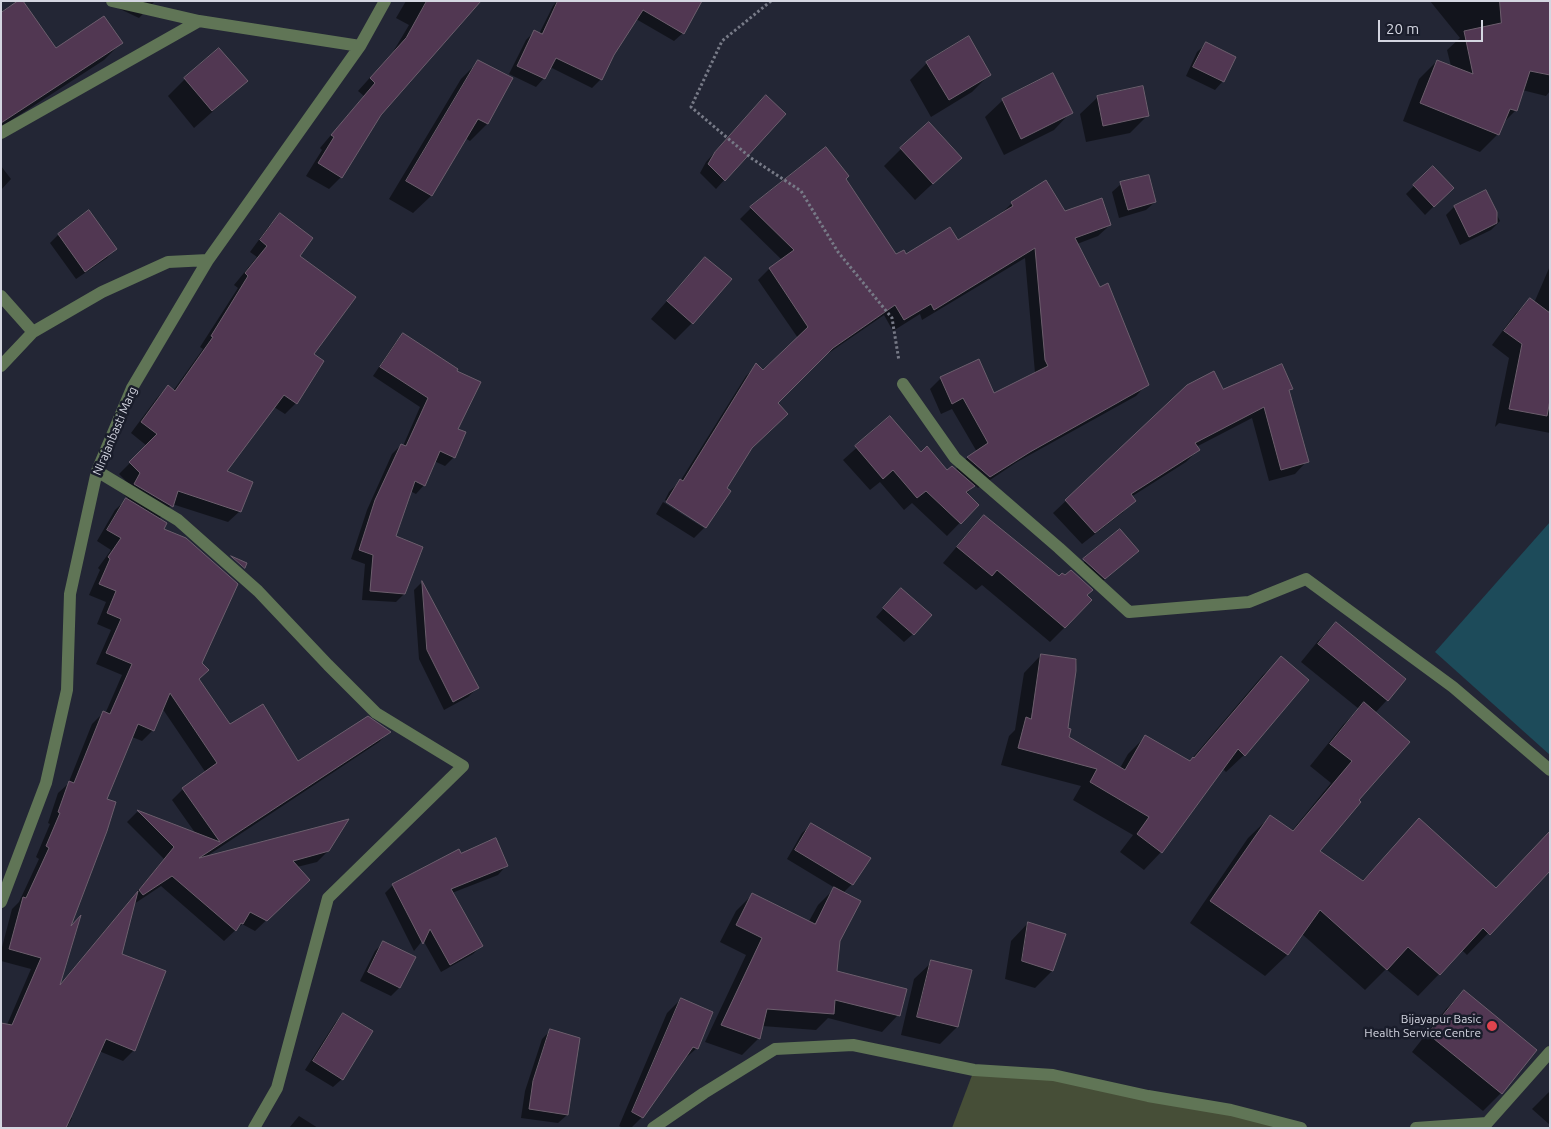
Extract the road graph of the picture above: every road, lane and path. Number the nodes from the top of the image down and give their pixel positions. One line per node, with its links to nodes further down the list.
1 (112, 1): 4 (street)
2 (385, 1): 5 (street, NIrajanbasti Marg)
3 (771, 1): 11 (path)
4 (199, 20): 5 (street); 6 (street)
5 (360, 46): 7 (street, NIrajanbasti Marg)
6 (1, 133)
7 (208, 260): 9 (street); 12 (street, NIrajanbasti Marg)
8 (1, 296): 9 (street)
9 (33, 332): 10 (street)
10 (1, 366)
11 (903, 384): 13 (street)
12 (97, 471): 14 (street, NIrajanbasti Marg); 16 (street)
13 (1550, 770)
14 (2, 893)
15 (1550, 1052): 19 (street)
16 (254, 1128)
17 (653, 1128): 18 (street)
18 (1300, 1128)
19 (1416, 1128)

